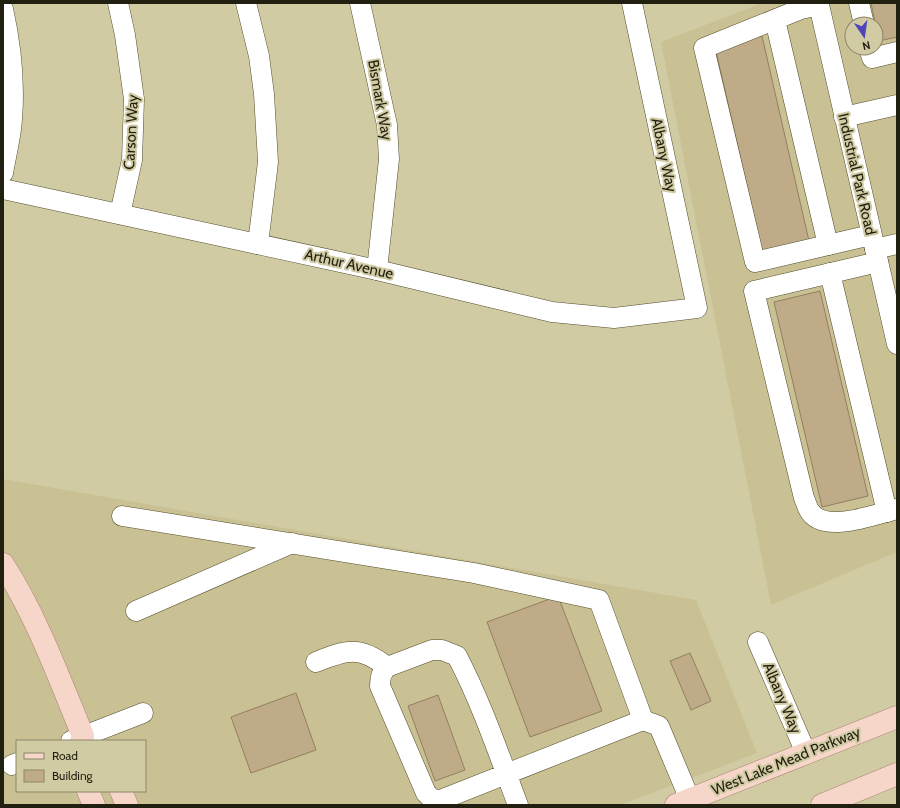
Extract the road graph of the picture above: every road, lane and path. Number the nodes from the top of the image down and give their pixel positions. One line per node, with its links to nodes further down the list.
1 (118, 3): 15 (street, Carson Way)
2 (246, 3): 16 (street)
3 (360, 3): 20 (street, Bismark Way)
4 (632, 3): 22 (street, Albany Way)
5 (859, 3): 7 (street)
6 (3, 9): 13 (street)
7 (862, 16)
8 (775, 20): 12 (street, Industrial Park Road); 18 (street); 18 (street)
9 (871, 56): 10 (street)
10 (896, 57)
11 (897, 105): 12 (street)
12 (844, 117): 19 (street, Industrial Park Road)
13 (3, 173)
14 (3, 189): 15 (street, Arthur Avenue)
15 (120, 214): 16 (street, Arthur Avenue)
16 (258, 244): 20 (street, Arthur Avenue)
17 (897, 244): 19 (street)
18 (828, 245): 19 (street)
19 (875, 249): 21 (street); 23 (street, Industrial Park Road)
20 (377, 270): 22 (street, Arthur Avenue)
21 (830, 273): 24 (street); 24 (street)
22 (697, 308)
23 (897, 344)
24 (892, 510)
25 (122, 516): 26 (street)
26 (292, 543): 28 (street); 34 (street)
27 (3, 564): 35 (main road)
28 (136, 611)
29 (758, 642): 36 (street, Albany Way)
30 (316, 662): 31 (street)
31 (387, 668): 37 (street); 37 (street)
32 (143, 713): 35 (street)
33 (897, 717): 36 (main road, West Lake Mead Parkway)
34 (643, 720): 37 (street); 41 (street)
35 (83, 740)
36 (806, 753): 41 (main road, West Lake Mead Parkway)
37 (507, 774): 44 (street)
38 (897, 774): 45 (main road)
39 (88, 792): 42 (main road)
40 (121, 792): 43 (main road)
41 (683, 802)
42 (94, 805)
43 (127, 805)
44 (518, 805)
45 (822, 805)

